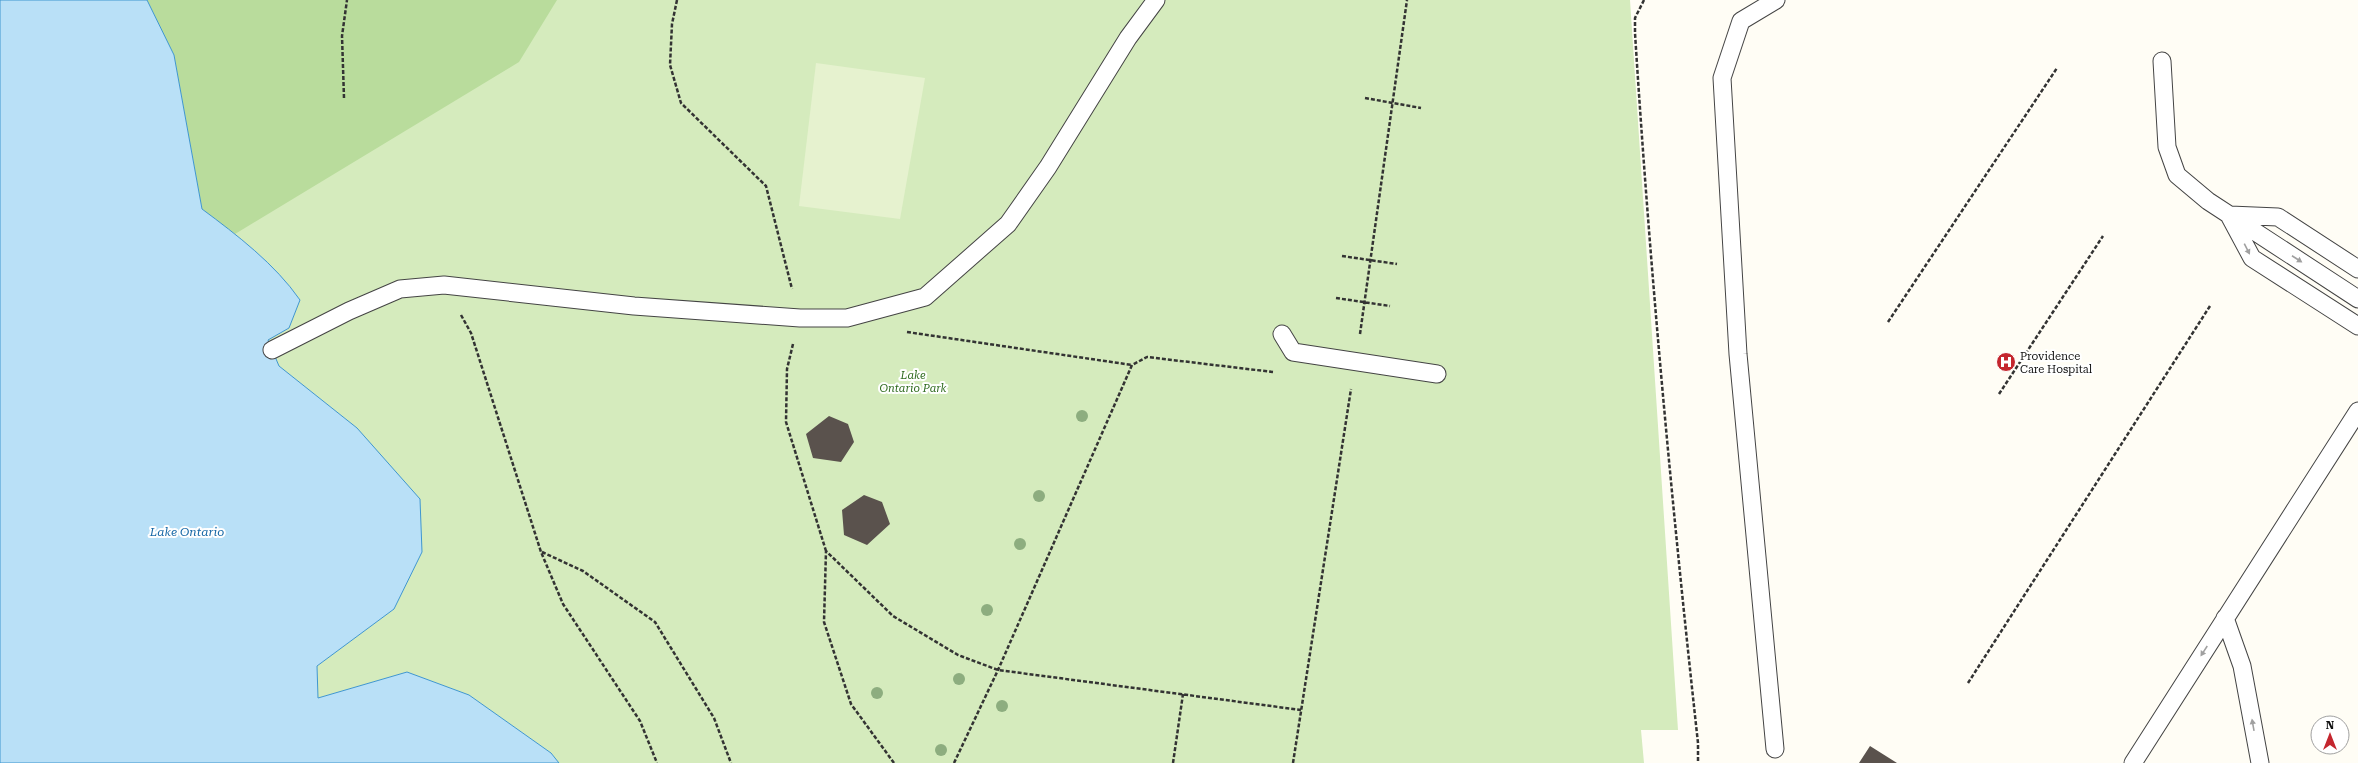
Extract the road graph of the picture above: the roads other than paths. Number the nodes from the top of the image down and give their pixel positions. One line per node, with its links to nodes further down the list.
1 (1156, 0): 9 (lane)
2 (1776, 0): 13 (lane)
3 (2162, 61): 4 (lane)
4 (2229, 215): 5 (lane); 6 (lane, one-way to 6); 7 (lane, one-way to 7)
5 (2358, 269)
6 (2358, 299)
7 (2358, 326)
8 (1282, 334): 10 (lane)
9 (272, 350)
10 (1437, 374)
11 (2358, 411): 12 (lane)
12 (2226, 618): 14 (lane, one-way to 14); 15 (lane, one-way to 12)
13 (1776, 749)
14 (2132, 763)
15 (2260, 763)

